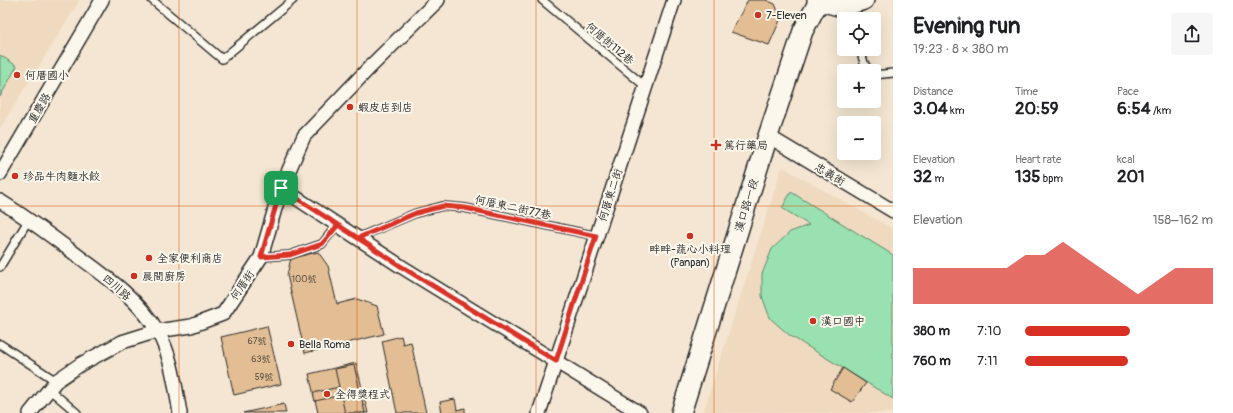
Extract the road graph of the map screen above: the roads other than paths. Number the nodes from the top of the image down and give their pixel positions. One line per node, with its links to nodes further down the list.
1 (102, 0): 13 (street, 重慶路)
2 (152, 0): 3 (lane)
3 (293, 0)
4 (542, 0): 11 (lane, 何厝街112巷)
5 (674, 0): 11 (street, 何厝東二街)
6 (819, 0): 7 (street); 12 (street, 漢口路一段)
7 (864, 0)
8 (435, 1): 14 (street, 何厝街)
9 (893, 73): 10 (lane)
10 (881, 74)
11 (646, 86): 19 (street, 何厝東二街)
12 (768, 136): 16 (street, 忠義街); 32 (street, 漢口路一段)
13 (0, 174)
14 (281, 188): 18 (street); 21 (street, 何厝街)
15 (0, 201): 17 (street, 四川路)
16 (893, 211)
17 (29, 219): 22 (lane); 23 (street, 四川路)
18 (338, 225): 20 (street); 21 (lane)
19 (596, 236): 20 (lane, 何厝東二街77巷); 25 (street, 何厝東二街)
20 (358, 238): 25 (street)
21 (261, 257): 23 (street, 何厝街)
22 (0, 266)
23 (157, 331): 26 (street, 何厝街); 29 (street, 四川路)
24 (0, 344): 26 (lane)
25 (556, 361): 30 (street, 何厝東二街); 31 (street)
26 (53, 385): 27 (street, 何厝街); 28 (lane)
27 (30, 413)
28 (77, 413)
29 (180, 413)
30 (539, 413)
31 (640, 413)
32 (681, 413)

